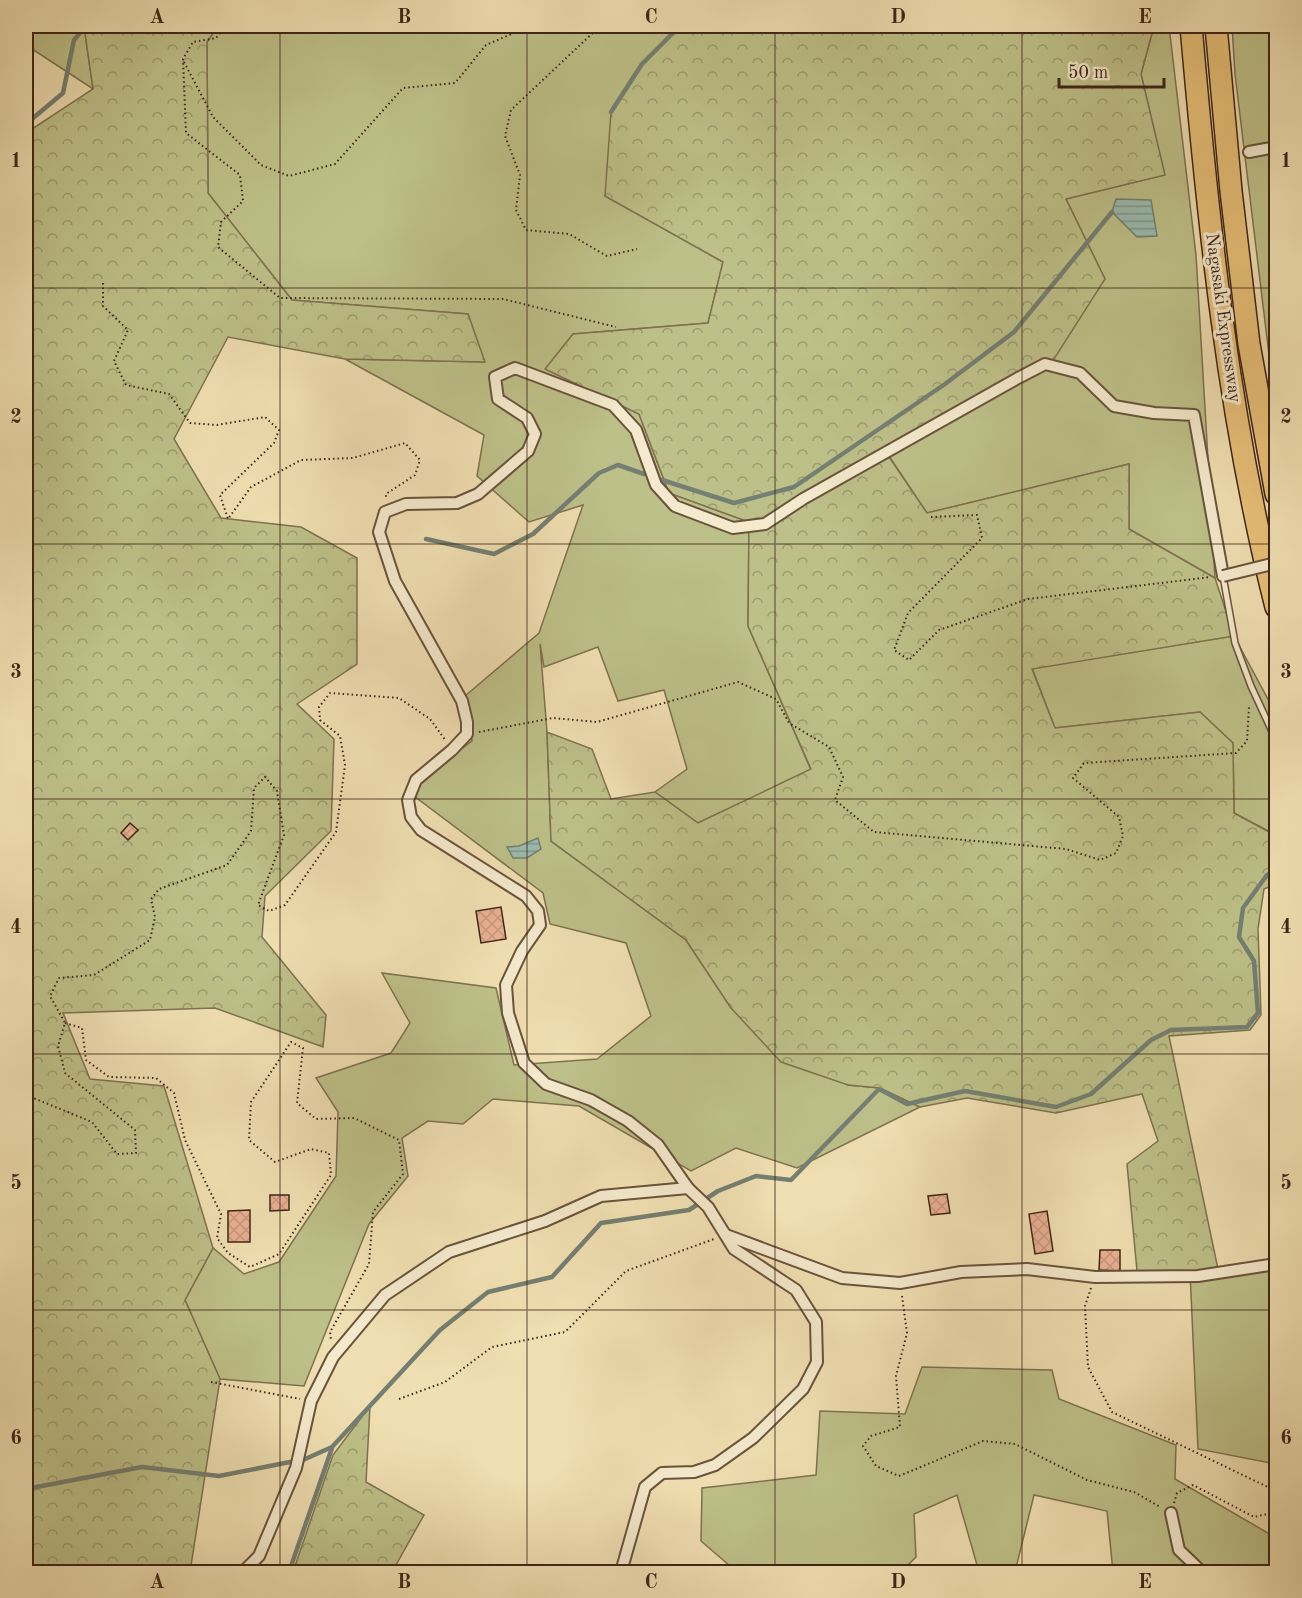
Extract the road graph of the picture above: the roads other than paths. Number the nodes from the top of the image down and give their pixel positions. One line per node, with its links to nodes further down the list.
1 (1191, 26): 8 (highway, Nagasaki Expressway)
2 (1216, 26): 5 (highway, Nagasaki Expressway)
3 (1276, 147): 4 (street)
4 (1249, 152)
5 (1276, 494)
6 (1276, 563): 7 (street, bridge)
7 (1222, 576): 9 (lane); 10 (street)
8 (1276, 607)
9 (1276, 740)
10 (692, 1191): 11 (street); 14 (street)
11 (726, 1235): 12 (street); 15 (street)
12 (1276, 1264)
13 (1171, 1513): 16 (street)
14 (243, 1572)
15 (621, 1572)
16 (1202, 1572)

